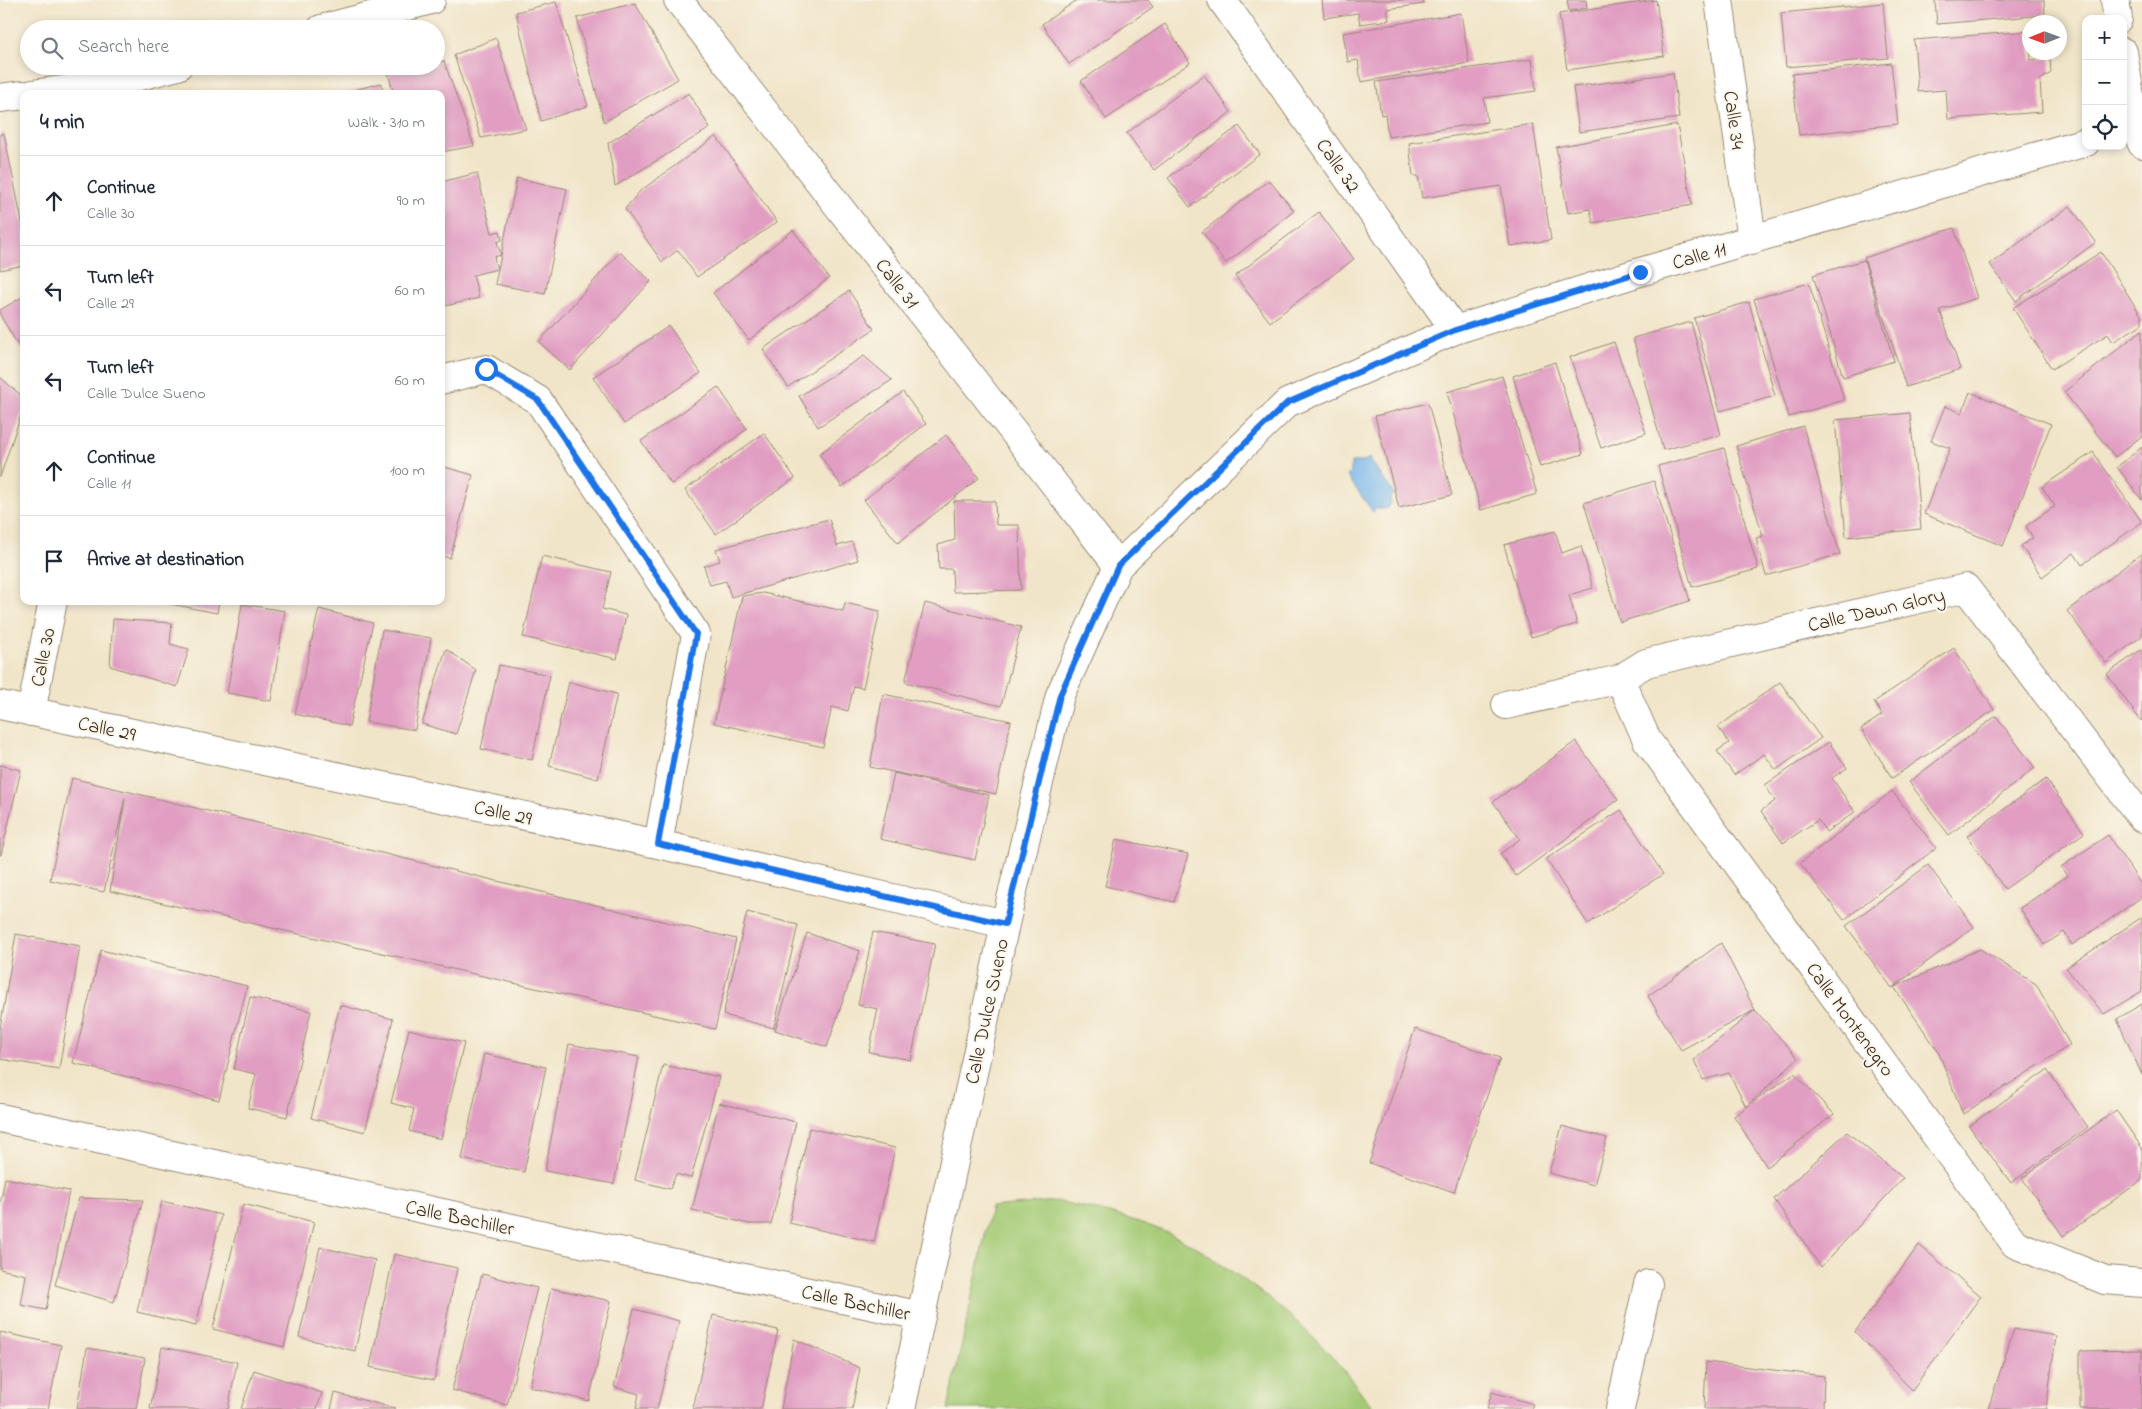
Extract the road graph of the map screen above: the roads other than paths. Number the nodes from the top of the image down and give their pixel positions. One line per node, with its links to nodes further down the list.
1 (431, 0): 7 (street)
2 (678, 0): 18 (street, Calle 31)
3 (1222, 0): 16 (street, Calle 32)
4 (1719, 0): 15 (street, Calle 34)
5 (2115, 0): 6 (street)
6 (2117, 15)
7 (355, 20)
8 (2124, 60): 13 (street)
9 (144, 75): 10 (street)
10 (61, 90)
11 (20, 96): 12 (street)
12 (0, 98)
13 (2136, 132)
14 (2082, 143): 15 (street, Calle 11)
15 (1752, 240): 16 (street, Calle 11)
16 (1455, 330): 18 (street, Calle 11)
17 (445, 379): 25 (street)
18 (1118, 566): 26 (street, Calle Dulce Sueno)
19 (52, 605): 23 (street, Calle 30)
20 (1620, 679): 21 (street, Calle Dawn Glory); 24 (street, Calle Dawn Glory); 28 (street, Calle Montenegro)
21 (1506, 705)
22 (0, 706): 23 (street, Calle 29)
23 (30, 712): 25 (street, Calle 29)
24 (2142, 818)
25 (658, 844): 26 (street, Calle 29)
26 (1005, 924): 30 (street, Calle Dulce Sueno)
27 (0, 1118): 30 (street, Calle Bachiller)
28 (2142, 1283)
29 (1648, 1284): 32 (street)
30 (921, 1316): 31 (street, Calle Dulce Sueno)
31 (900, 1409)
32 (1620, 1409)

